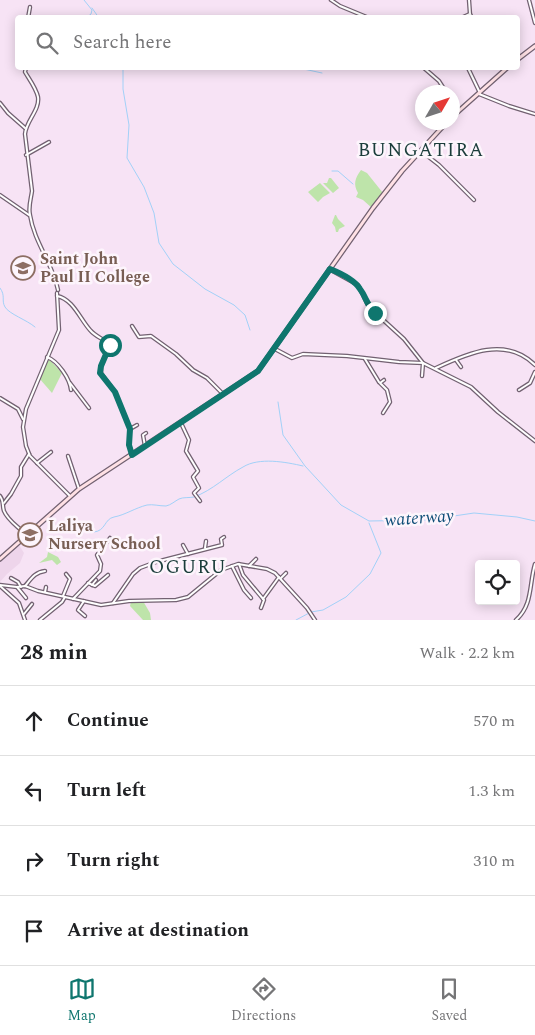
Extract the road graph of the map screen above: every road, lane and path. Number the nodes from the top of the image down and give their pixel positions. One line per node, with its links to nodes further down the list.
1 (331, 0): 7 (street)
2 (469, 0): 5 (street)
3 (530, 0): 8 (street)
4 (30, 7): 6 (street)
5 (470, 14)
6 (29, 15)
7 (362, 15)
8 (535, 23)
9 (535, 46): 10 (street)
10 (520, 56)
11 (26, 70): 20 (street)
12 (426, 70): 15 (street)
13 (469, 70): 16 (street)
14 (505, 70): 16 (street)
15 (442, 85)
16 (480, 93): 18 (street); 19 (street)
17 (0, 103): 20 (street)
18 (460, 110)
19 (535, 114)
20 (25, 128): 24 (street)
21 (440, 130): 23 (street)
22 (49, 142): 24 (street)
23 (421, 151): 26 (street); 28 (street)
24 (26, 156): 27 (street)
25 (0, 195): 27 (street)
26 (474, 200)
27 (30, 216): 29 (street)
28 (330, 269): 31 (street); 35 (street)
29 (57, 293): 32 (street); 53 (street)
30 (132, 326): 46 (street)
31 (274, 349): 33 (street); 46 (street)
32 (47, 357): 42 (street); 50 (street)
33 (366, 359): 35 (street); 43 (street)
34 (456, 360): 36 (street); 37 (street); 38 (street)
35 (423, 363): 38 (street); 40 (street)
36 (535, 365)
37 (461, 367)
38 (435, 368): 55 (street)
39 (535, 372): 45 (street)
40 (422, 376)
41 (384, 380): 43 (street)
42 (70, 383): 44 (street); 48 (street)
43 (380, 383): 49 (street)
44 (71, 390)
45 (518, 390)
46 (224, 395): 51 (street)
47 (0, 398): 50 (street)
48 (89, 408)
49 (383, 414)
50 (23, 419): 58 (street)
51 (181, 423): 56 (street); 65 (street)
52 (137, 425): 53 (street)
53 (130, 429): 59 (street)
54 (146, 432): 56 (street)
55 (535, 441)
56 (145, 446): 59 (street)
57 (51, 452): 61 (street)
58 (29, 454): 61 (street); 66 (street)
59 (132, 455): 62 (street)
60 (68, 456): 62 (street)
61 (37, 463): 64 (street)
62 (79, 489): 64 (street)
63 (0, 496): 66 (street)
64 (70, 496): 67 (street)
65 (200, 502)
66 (4, 503): 67 (street)
67 (26, 534): 74 (street)
68 (224, 537): 72 (street)
69 (110, 538): 87 (street)
70 (206, 541): 72 (street)
71 (183, 545): 73 (street)
72 (206, 549): 73 (street)
73 (188, 554): 103 (street)
74 (0, 559)
75 (256, 559): 79 (street)
76 (239, 564): 78 (street); 79 (street); 101 (street)
77 (535, 564): 111 (street)
78 (232, 566): 100 (street); 103 (street)
79 (248, 566): 85 (street)
80 (45, 572): 91 (street)
81 (286, 573): 85 (street)
82 (66, 574): 97 (street)
83 (108, 575): 90 (street)
84 (11, 578): 93 (street)
85 (280, 578): 101 (street); 110 (street)
86 (96, 580): 90 (street)
87 (88, 584): 90 (street); 99 (street)
88 (0, 585): 89 (street); 95 (street)
89 (6, 585): 92 (street); 95 (street)
90 (92, 585)
91 (25, 586): 93 (street); 96 (street)
92 (17, 587): 93 (street); 98 (street)
93 (21, 587)
94 (46, 587): 96 (street)
95 (4, 589): 106 (street)
96 (45, 592): 97 (street)
97 (64, 596): 99 (street); 109 (street)
98 (26, 598)
99 (73, 598): 102 (street)
100 (250, 598)
101 (263, 598): 105 (street)
102 (84, 601): 103 (street); 107 (street)
103 (113, 603)
104 (32, 604): 106 (street)
105 (261, 608)
106 (24, 615): 108 (street)
107 (85, 616)
108 (26, 620)
109 (40, 620)
110 (315, 620)
111 (516, 620)

